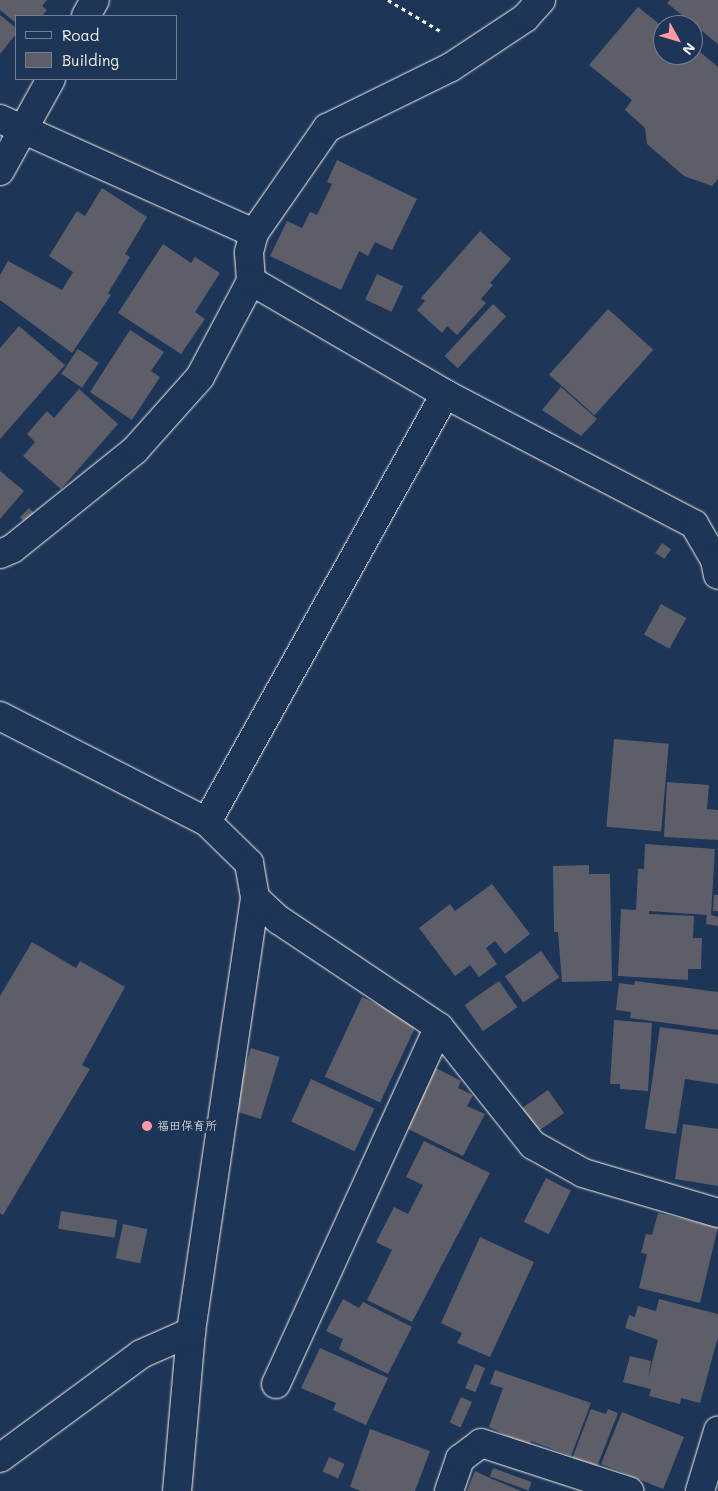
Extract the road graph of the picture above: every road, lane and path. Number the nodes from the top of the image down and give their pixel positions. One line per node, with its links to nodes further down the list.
1 (95, 0): 4 (street)
2 (388, 0): 5 (path)
3 (541, 0): 5 (street)
4 (87, 15)
5 (475, 52): 9 (street)
6 (50, 80): 7 (street)
7 (12, 124): 8 (street); 9 (street)
8 (0, 171)
9 (254, 233): 10 (street)
10 (251, 281): 11 (street); 12 (street)
11 (445, 394): 13 (street); 15 (street)
12 (0, 554)
13 (718, 575)
14 (0, 716): 15 (street)
15 (207, 822): 16 (street)
16 (255, 898): 17 (street); 19 (street)
17 (439, 1027): 18 (street); 20 (street)
18 (718, 1213)
19 (192, 1332): 22 (street); 23 (street)
20 (276, 1384)
21 (718, 1430): 26 (street)
22 (0, 1458)
23 (177, 1491)
24 (448, 1491): 25 (street)
25 (629, 1491)
26 (700, 1491)

